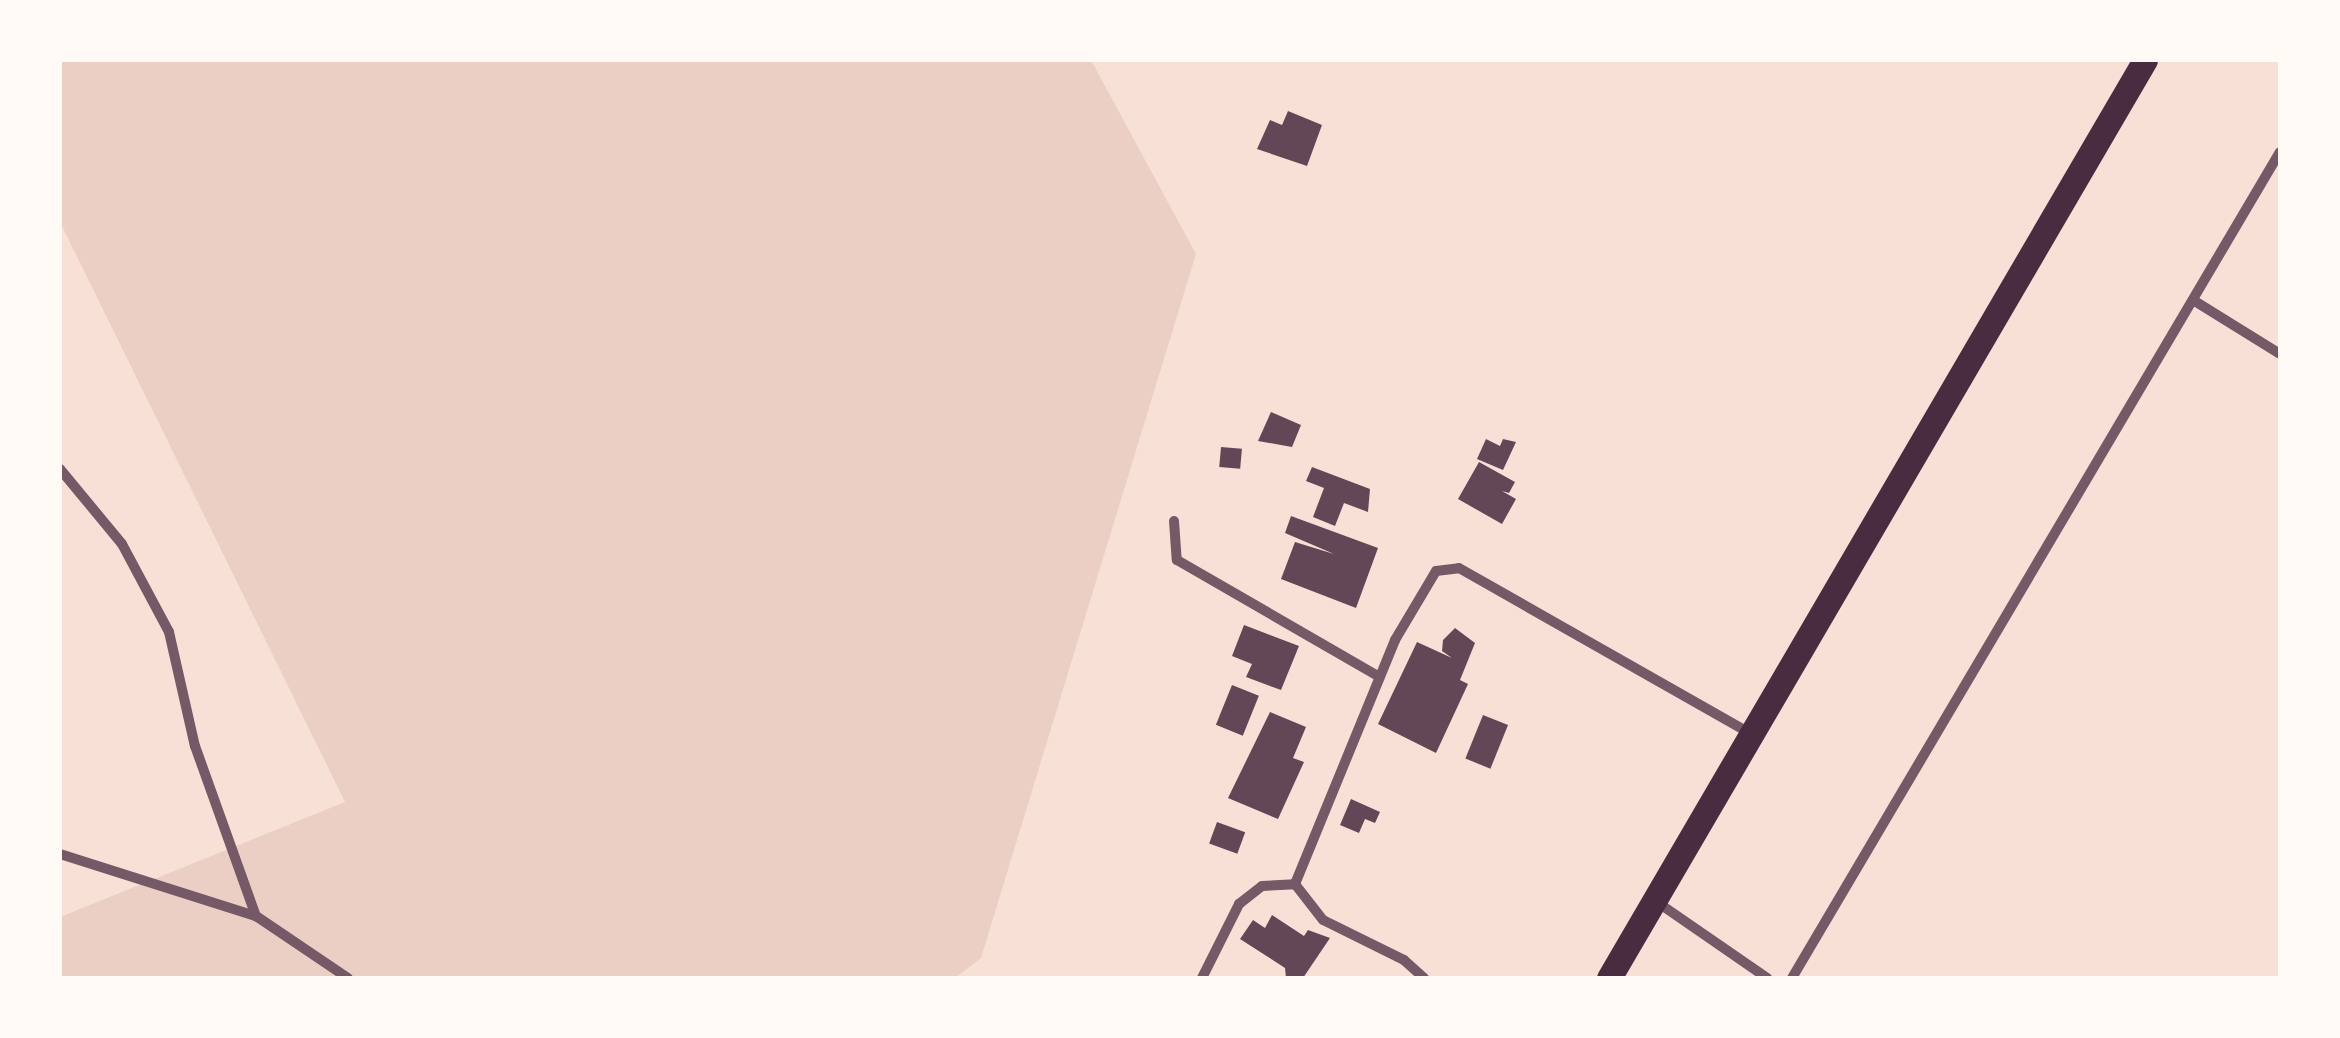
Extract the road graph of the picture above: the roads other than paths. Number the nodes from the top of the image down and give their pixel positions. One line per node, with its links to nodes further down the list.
1 (2145, 60): 8 (main road)
2 (2280, 152): 3 (street)
3 (2194, 300): 4 (street); 18 (street)
4 (2280, 354)
5 (60, 468): 12 (street)
6 (1174, 521): 7 (street)
7 (1380, 678): 8 (street); 10 (street)
8 (1752, 734): 11 (main road)
9 (60, 854): 12 (street)
10 (1296, 884): 14 (street); 15 (street)
11 (1656, 901): 16 (main road); 17 (street)
12 (256, 916): 13 (street)
13 (348, 978)
14 (1202, 978)
15 (1424, 978)
16 (1609, 978)
17 (1767, 978)
18 (1792, 978)

